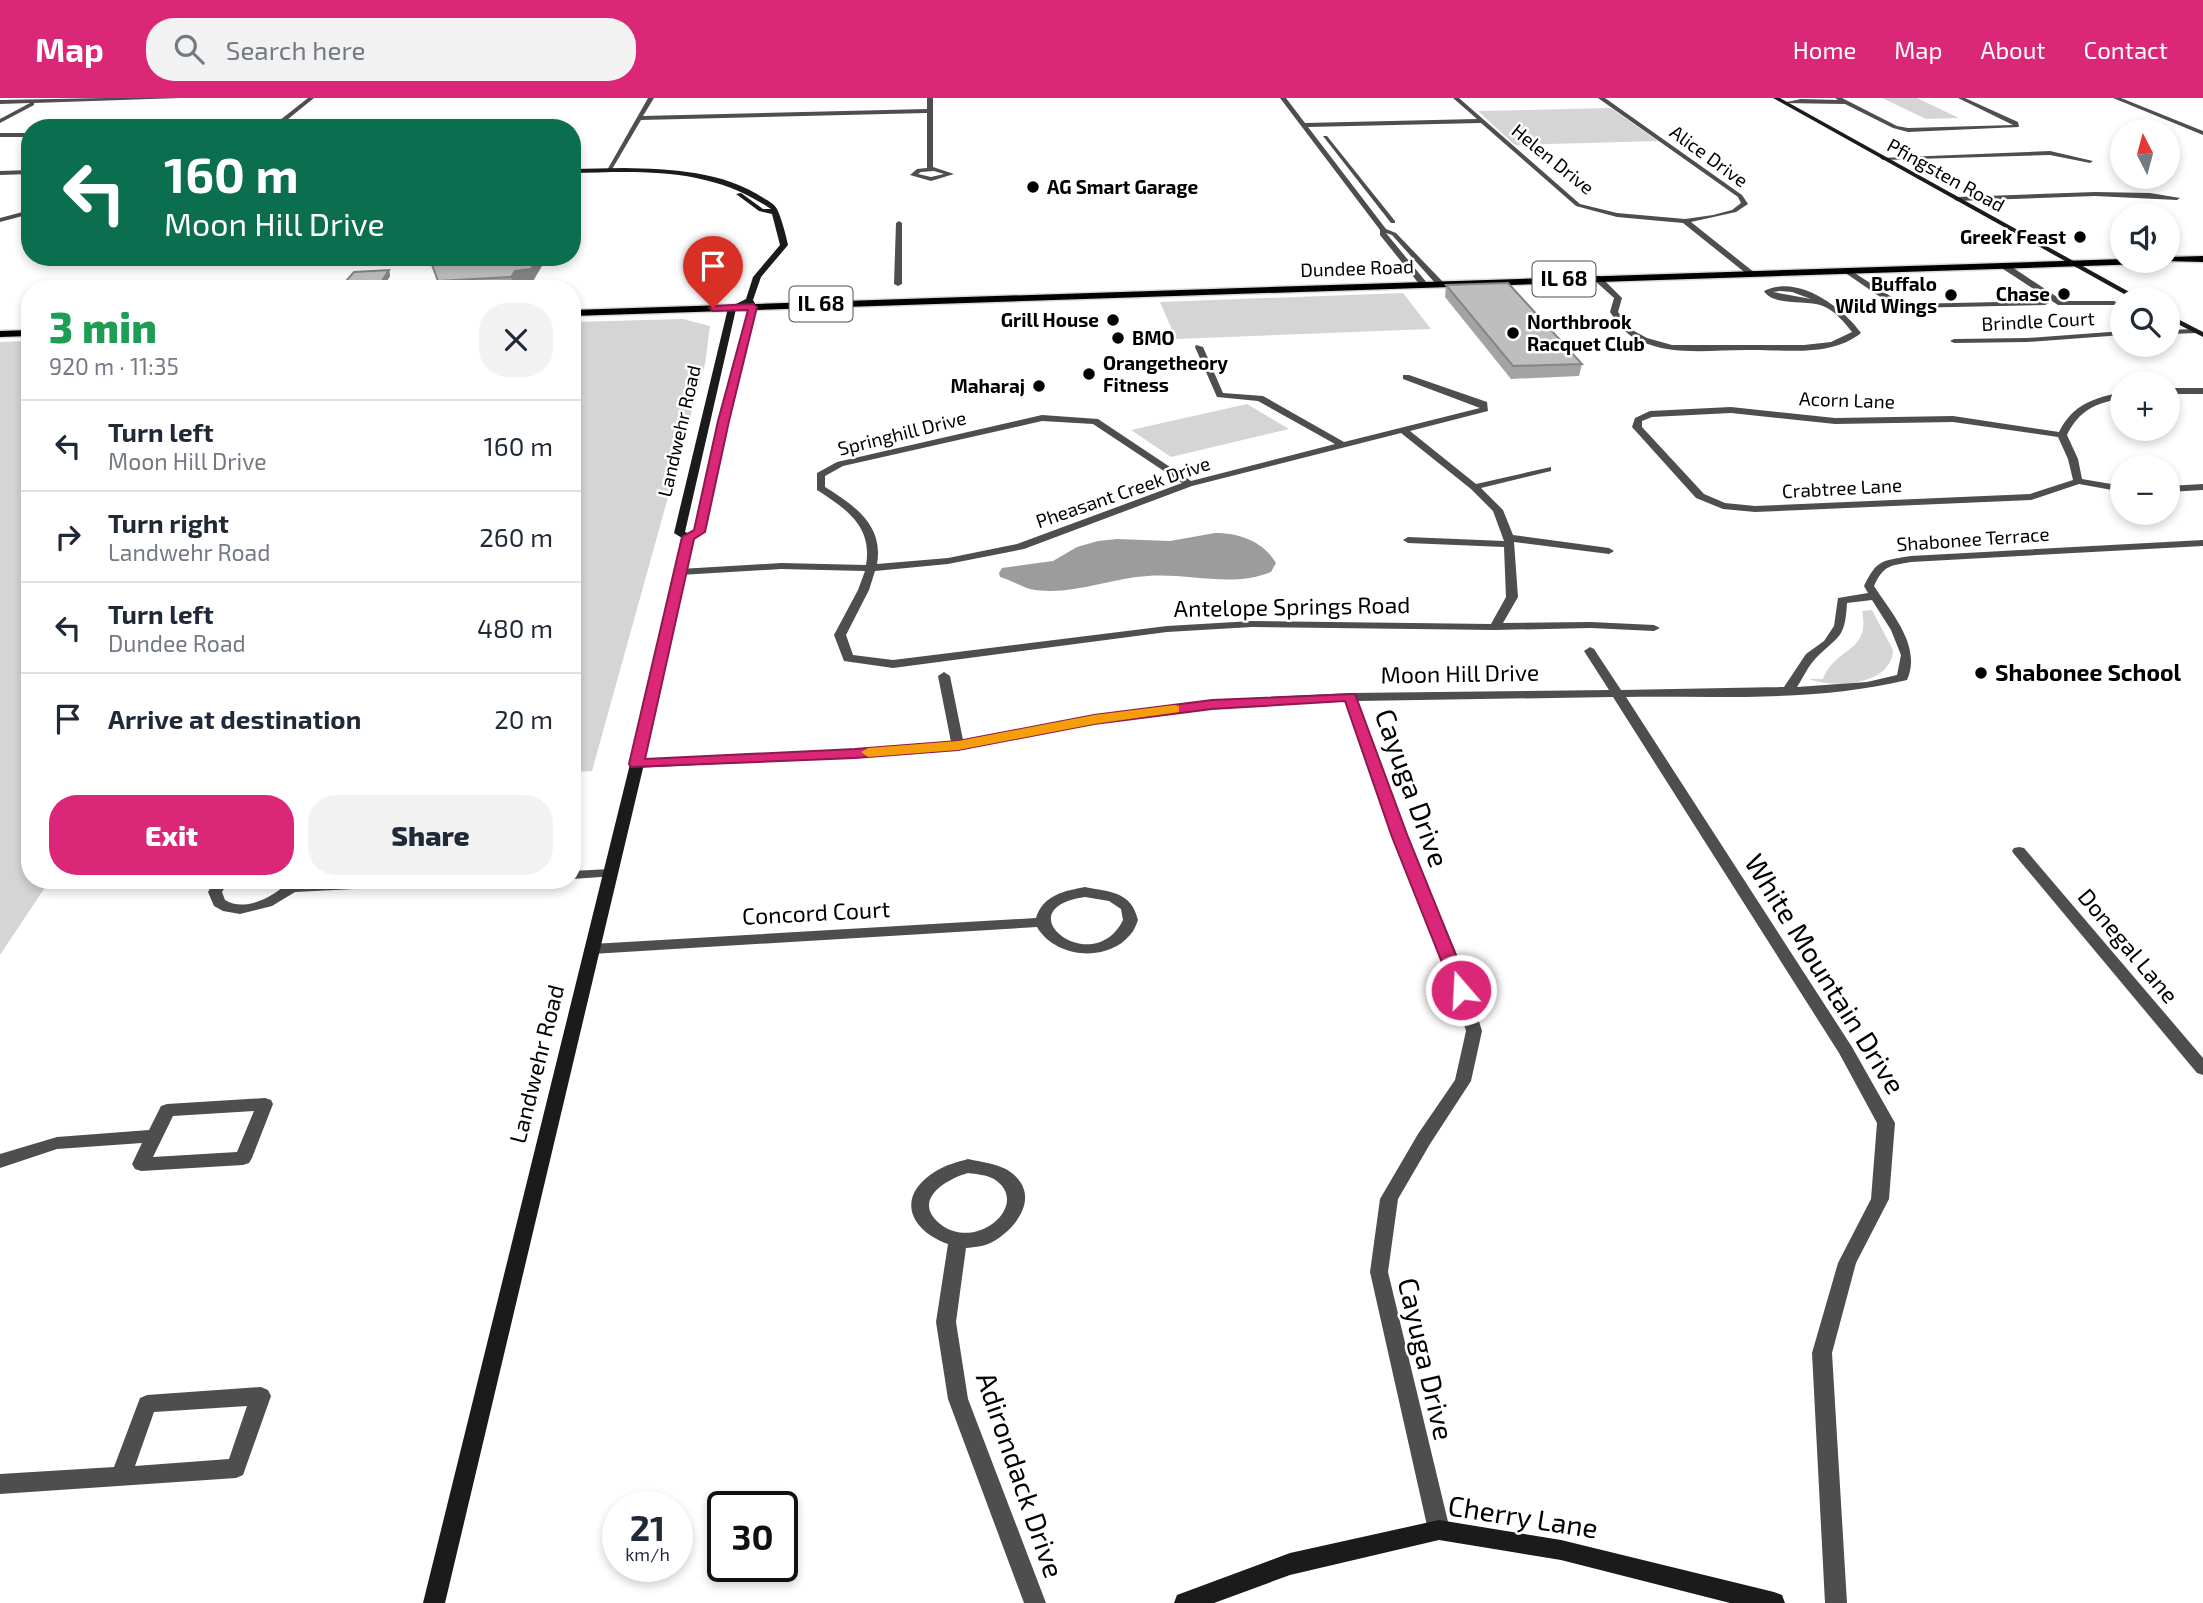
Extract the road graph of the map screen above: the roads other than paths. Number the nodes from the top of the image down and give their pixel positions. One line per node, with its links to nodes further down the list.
1 (177, 98): 12 (street)
2 (311, 98): 19 (street)
3 (651, 98): 18 (street)
4 (930, 98): 16 (street)
5 (1283, 98): 22 (street)
6 (1456, 98): 21 (street, Helen Drive)
7 (1601, 98): 44 (street, Alice Drive)
8 (1776, 98): 15 (main road, Pfingsten Road)
9 (1838, 98): 14 (street)
10 (1961, 98): 14 (street)
11 (2116, 98): 24 (street)
12 (39, 100): 13 (street); 20 (street)
13 (0, 102)
14 (1845, 102): 15 (street)
15 (1785, 103): 28 (main road, Pfingsten Road)
16 (931, 111): 18 (street); 31 (street)
17 (1308, 116): 23 (street)
18 (639, 118): 32 (street)
19 (284, 119)
20 (0, 121)
21 (1482, 121): 23 (street); 44 (street, Helen Drive)
22 (1304, 125): 23 (street); 37 (street)
23 (1315, 125): 38 (street)
24 (2203, 133)
25 (0, 135): 26 (street)
26 (21, 135)
27 (1956, 156): 28 (street); 29 (street); 30 (street)
28 (1883, 158): 40 (main road, Pfingsten Road)
29 (2090, 161)
30 (1977, 164)
31 (930, 169): 31 (street)
32 (608, 171): 34 (main road); 42 (main road)
33 (21, 172): 35 (street)
34 (581, 172)
35 (0, 173)
36 (581, 173): 42 (main road)
37 (1355, 196): 38 (street); 47 (street)
38 (1371, 196): 45 (street)
39 (2177, 198): 40 (street)
40 (1957, 199): 51 (main road, Pfingsten Road)
41 (21, 214): 43 (street)
42 (774, 214): 60 (main road, Landwehr Road)
43 (0, 220)
44 (1685, 221): 54 (street)
45 (1393, 222)
46 (900, 223): 58 (street)
47 (1384, 230): 56 (street); 57 (street)
48 (2203, 259): 49 (main road)
49 (2180, 260)
50 (2110, 262): 51 (main road, Dundee Road / IL 68)
51 (2073, 263): 52 (main road, Dundee Road / IL 68); 59 (main road, Pfingsten Road)
52 (2003, 265): 53 (main road, Dundee Road / IL 68); 63 (street)
53 (1847, 270): 54 (main road, Dundee Road / IL 68); 62 (street)
54 (1751, 273): 55 (main road, Dundee Road / IL 68)
55 (1597, 278): 56 (main road, Dundee Road / IL 68); 61 (street)
56 (1439, 282): 57 (main road, Dundee Road / IL 68)
57 (1423, 283): 60 (main road, Dundee Road / IL 68)
58 (898, 284)
59 (2116, 287)
60 (751, 303): 64 (main road, Dundee Road / IL 68); 89 (main road, Landwehr Road)
61 (1822, 303): 61 (street)
62 (2045, 303)
63 (2110, 303)
64 (732, 307): 65 (main road, Dundee Road / IL 68); 89 (main road, Landwehr Road)
65 (581, 313)
66 (2180, 323): 69 (main road)
67 (2180, 332): 69 (street)
68 (21, 333): 70 (main road)
69 (2199, 333)
70 (0, 334)
71 (2110, 334): 72 (street, Brindle Court)
72 (1954, 341)
73 (1199, 346): 81 (street)
74 (1406, 377): 79 (street, Pheasant Creek Drive)
75 (2180, 391): 76 (street)
76 (2203, 391)
77 (2110, 398): 80 (street)
78 (1637, 427): 80 (street, Acorn Lane); 83 (street, Crabtree Lane)
79 (1404, 431): 81 (street, Pheasant Creek Drive); 85 (street)
80 (2062, 435): 83 (street)
81 (1345, 446): 84 (street, Pheasant Creek Drive)
82 (1548, 469): 85 (street)
83 (2078, 481): 87 (street)
84 (1189, 484): 94 (street, Pheasant Creek Drive); 94 (street, Springhill Drive)
85 (1474, 487): 91 (street)
86 (2203, 487): 88 (street)
87 (2110, 488)
88 (2180, 488)
89 (688, 537): 95 (main road, Landwehr Road)
90 (1408, 540): 91 (street)
91 (1508, 541): 93 (street); 97 (street)
92 (2203, 543): 96 (street, Shabonee Terrace)
93 (1609, 551)
94 (872, 568): 95 (street, Pheasant Creek Drive); 100 (street, Springhill Drive)
95 (680, 572): 106 (main road, Landwehr Road)
96 (1874, 596): 102 (street); 102 (street, Moon Hill Drive)
97 (1495, 627): 98 (street, Antelope Springs Road); 100 (street, Antelope Springs Road)
98 (1654, 628)
99 (1590, 651): 103 (street, White Mountain Drive)
100 (848, 658)
101 (944, 676): 105 (street)
102 (1788, 691): 103 (street, Moon Hill Drive)
103 (1615, 693): 104 (street, Moon Hill Drive); 125 (street, White Mountain Drive)
104 (1350, 696): 105 (street, Moon Hill Drive); 120 (street, Cayuga Drive)
105 (958, 745): 106 (street, Moon Hill Drive)
106 (637, 764): 108 (main road, Landwehr Road)
107 (2019, 851): 114 (street, Donegal Lane)
108 (610, 873): 109 (street); 113 (main road, Landwehr Road)
109 (581, 874)
110 (217, 889): 111 (street)
111 (291, 889)
112 (1043, 922): 112 (street); 113 (street, Concord Court)
113 (592, 949): 121 (main road, Landwehr Road)
114 (2203, 1069)
115 (154, 1136): 115 (street); 116 (street)
116 (0, 1161)
117 (958, 1240): 117 (street); 122 (street, Adirondack Drive)
118 (121, 1476): 118 (street); 119 (street)
119 (0, 1484)
120 (1439, 1530): 123 (main road, Cherry Lane); 124 (main road, Cherry Lane)
121 (434, 1603)
122 (1035, 1603)
123 (1185, 1603)
124 (1774, 1603)
125 (1836, 1603)

